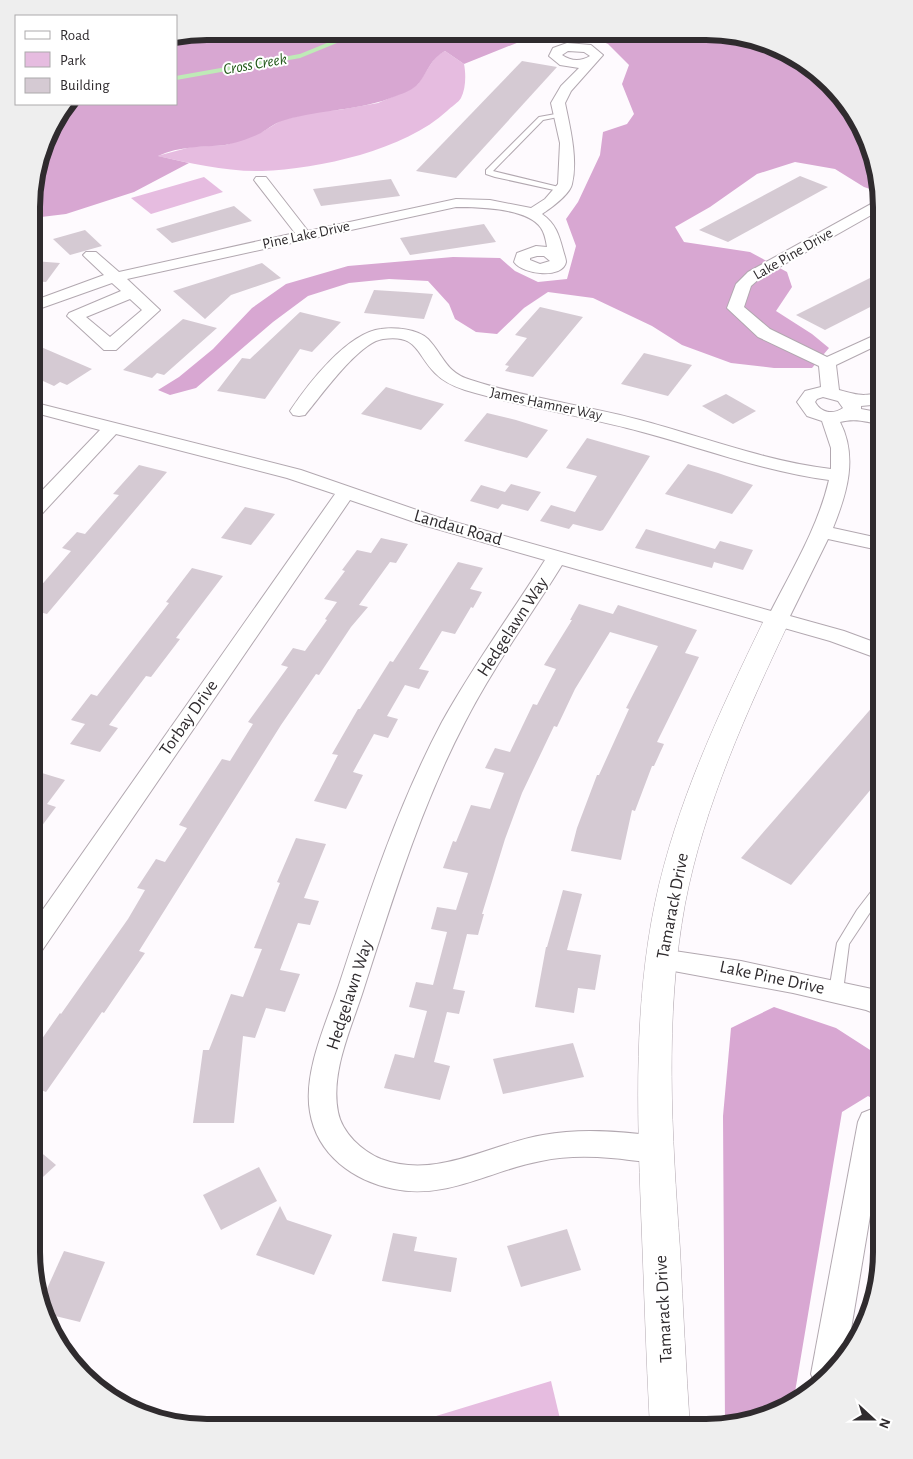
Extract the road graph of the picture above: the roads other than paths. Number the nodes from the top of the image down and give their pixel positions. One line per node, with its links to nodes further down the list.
1 (592, 61): 2 (street)
2 (561, 114): 4 (street); 4 (lane)
3 (261, 180): 7 (street)
4 (560, 190): 6 (street)
5 (873, 208): 14 (street, Lake Pine Drive)
6 (531, 215): 7 (street, Pine Lake Drive); 9 (street, Pine Lake Drive)
7 (304, 235): 10 (street, Pine Lake Drive)
8 (92, 255): 10 (street)
9 (557, 257)
10 (114, 277): 11 (street); 12 (street, Pine Lake Drive)
11 (132, 292)
12 (40, 303)
13 (873, 341): 14 (street)
14 (827, 363): 15 (street)
15 (830, 392): 17 (street); 21 (street)
16 (873, 401): 17 (street)
17 (849, 407): 20 (street); 21 (street)
18 (40, 409): 22 (street, Landau Road)
19 (299, 411): 23 (street, James Hamner Way)
20 (873, 415)
21 (829, 417): 23 (street, Tamarack Drive)
22 (112, 428): 24 (street, Landau Road); 25 (street)
23 (839, 476): 26 (street, Tamarack Drive)
24 (346, 492): 28 (street, Landau Road); 32 (street, Torbay Drive)
25 (40, 504)
26 (821, 531): 27 (street); 29 (street, Tamarack Drive)
27 (873, 543)
28 (558, 556): 29 (street, Landau Road); 37 (street, Hedgelawn Way)
29 (777, 620): 30 (street, Landau Road); 33 (street, Tamarack Drive)
30 (873, 649)
31 (873, 899): 34 (lane)
32 (40, 933)
33 (661, 960): 34 (street, Lake Pine Drive); 37 (street, Tamarack Drive)
34 (836, 992): 35 (street, Lake Pine Drive)
35 (873, 1000)
36 (872, 1122): 38 (street)
37 (656, 1149): 39 (street, Tamarack Drive)
38 (829, 1365)
39 (670, 1419)

